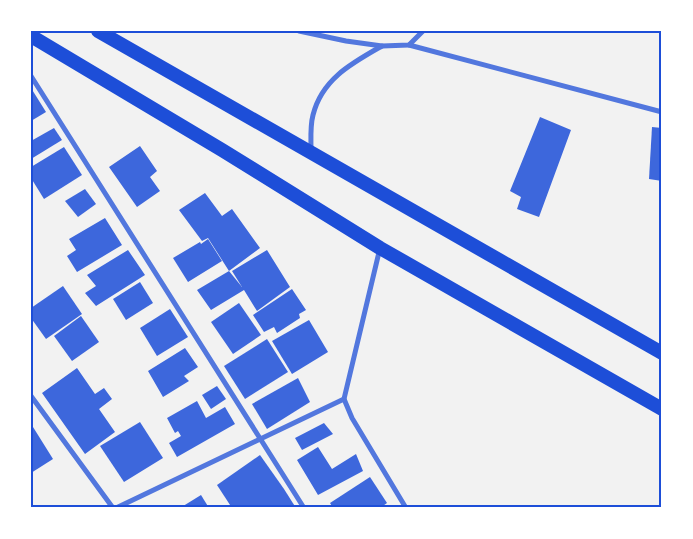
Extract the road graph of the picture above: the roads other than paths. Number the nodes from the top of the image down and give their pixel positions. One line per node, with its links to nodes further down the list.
1 (98, 31): 9 (highway)
2 (299, 31): 6 (street)
3 (423, 31): 5 (street)
4 (31, 36): 10 (highway)
5 (409, 45): 6 (street); 8 (street)
6 (382, 46): 9 (street)
7 (31, 76): 15 (street)
8 (662, 112)
9 (311, 153): 11 (highway)
10 (380, 248): 13 (street); 14 (highway)
11 (662, 353)
12 (31, 396): 16 (street)
13 (344, 399): 15 (street); 18 (street)
14 (662, 409)
15 (261, 440): 16 (street); 17 (street)
16 (114, 508)
17 (304, 508)
18 (406, 508)

